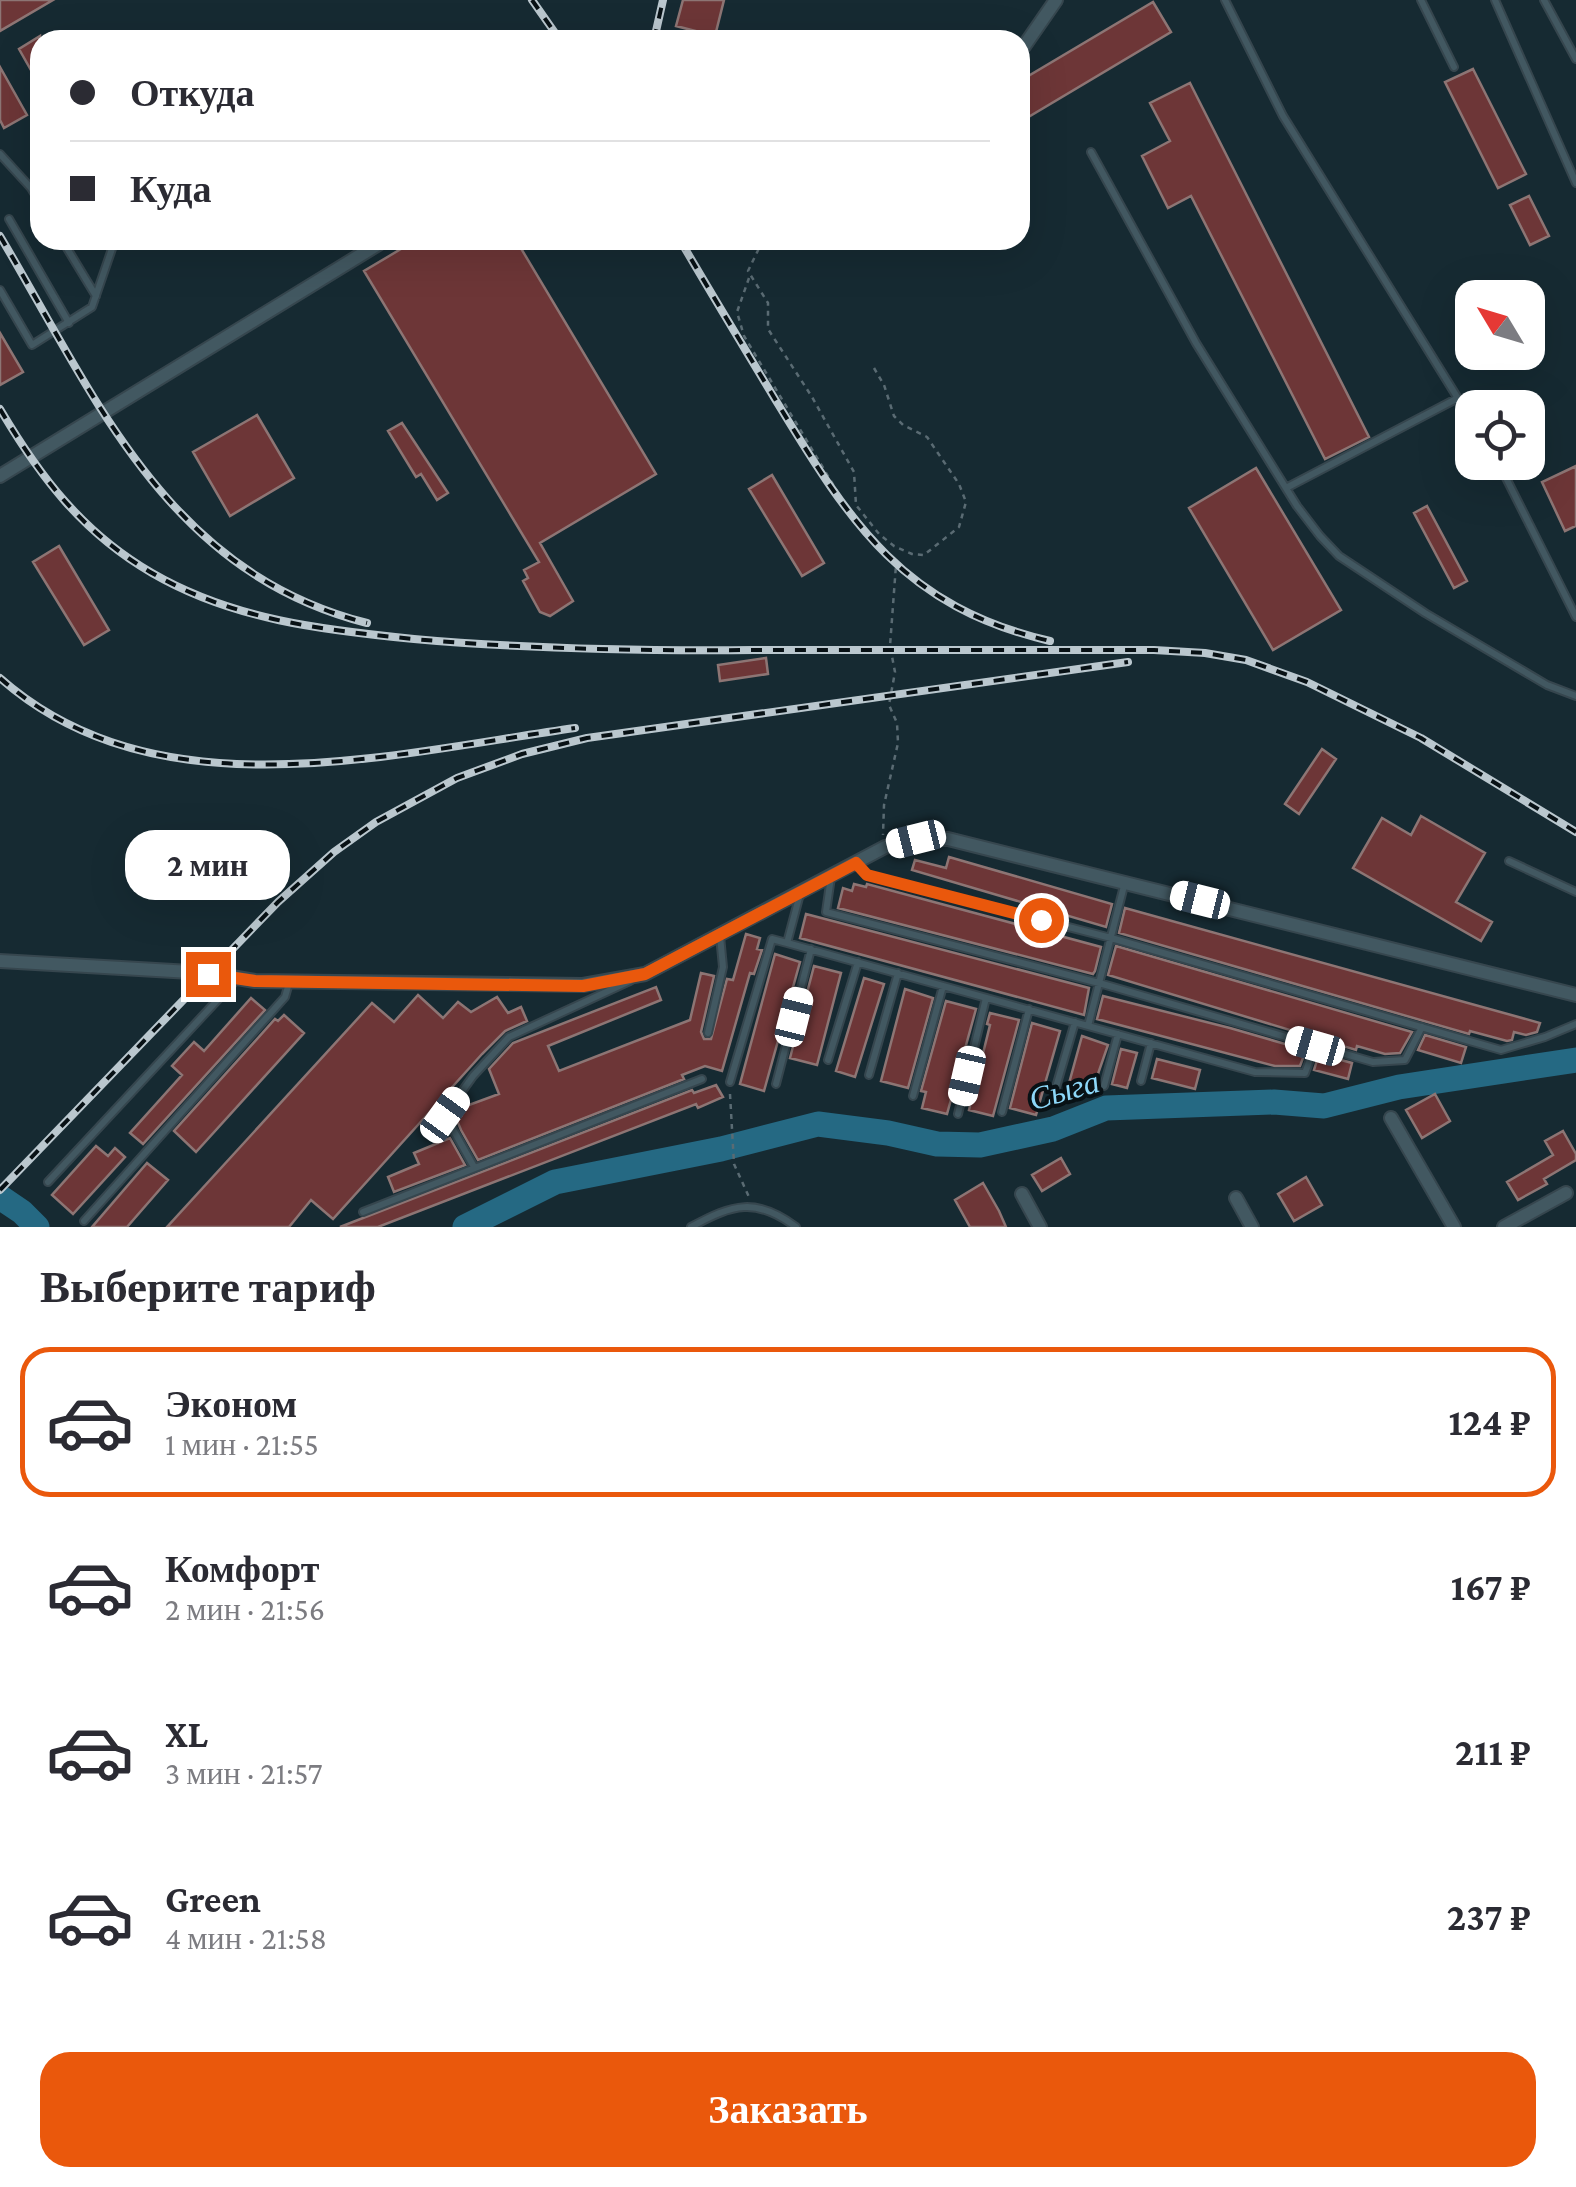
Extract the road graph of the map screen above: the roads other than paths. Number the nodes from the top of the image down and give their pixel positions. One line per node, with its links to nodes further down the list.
1 (1056, 0): 6 (street)
2 (1226, 0): 21 (lane)
3 (1420, 0): 8 (lane)
4 (1496, 0): 11 (lane)
5 (1544, 0): 7 (lane)
6 (1030, 38)
7 (1576, 59)
8 (1454, 67)
9 (1092, 152): 25 (lane)
10 (0, 154): 13 (lane)
11 (1573, 167): 12 (lane)
12 (1576, 183)
13 (30, 187)
14 (9, 219): 20 (lane)
15 (68, 250): 19 (lane)
16 (112, 250): 19 (lane)
17 (369, 250): 23 (street)
18 (0, 290): 20 (lane)
19 (97, 298): 20 (lane)
20 (69, 322)
21 (1455, 393)
22 (1455, 400): 25 (lane)
23 (0, 476)
24 (1507, 480): 26 (lane)
25 (1286, 488): 27 (lane)
26 (1576, 617)
27 (1576, 696)
28 (1509, 861): 33 (lane)
29 (856, 863): 30 (street); 31 (street); 35 (lane)
30 (831, 876): 32 (street); 44 (lane)
31 (1126, 881): 35 (lane); 46 (street)
32 (800, 892): 34 (street); 36 (lane)
33 (1576, 892)
34 (720, 934): 41 (street); 53 (lane)
35 (1110, 938): 44 (lane); 52 (lane)
36 (787, 943): 37 (lane); 61 (lane)
37 (811, 949): 39 (lane); 62 (lane)
38 (0, 961): 42 (street)
39 (858, 962): 40 (lane); 57 (lane)
40 (898, 973): 45 (lane); 58 (lane)
41 (645, 974): 43 (street); 69 (lane)
42 (239, 977): 43 (street); 70 (lane)
43 (289, 982): 75 (lane)
44 (1099, 983): 51 (lane); 56 (lane)
45 (942, 986): 47 (lane); 65 (lane)
46 (1576, 995)
47 (986, 998): 48 (lane); 67 (lane)
48 (1029, 1010): 49 (lane); 66 (lane)
49 (1075, 1022): 51 (lane); 64 (lane)
50 (1576, 1024): 52 (lane)
51 (1088, 1026): 54 (lane)
52 (1422, 1027): 56 (lane)
53 (708, 1033)
54 (1118, 1034): 55 (lane); 63 (lane)
55 (1152, 1044): 56 (lane); 60 (lane)
56 (1315, 1046)
57 (828, 1060)
58 (869, 1075)
59 (702, 1080): 69 (lane)
60 (1141, 1081)
61 (730, 1082)
62 (776, 1084)
63 (1104, 1086)
64 (1056, 1087)
65 (912, 1096)
66 (1002, 1112)
67 (958, 1114)
68 (1390, 1118): 80 (street)
69 (474, 1167): 74 (lane)
70 (48, 1182)
71 (1566, 1193): 81 (street)
72 (1022, 1194): 78 (street)
73 (1236, 1198): 79 (street)
74 (363, 1212)
75 (84, 1221)
76 (691, 1227): 77 (lane)
77 (796, 1227)
78 (1040, 1227)
79 (1252, 1227)
80 (1454, 1227)
81 (1504, 1227)

